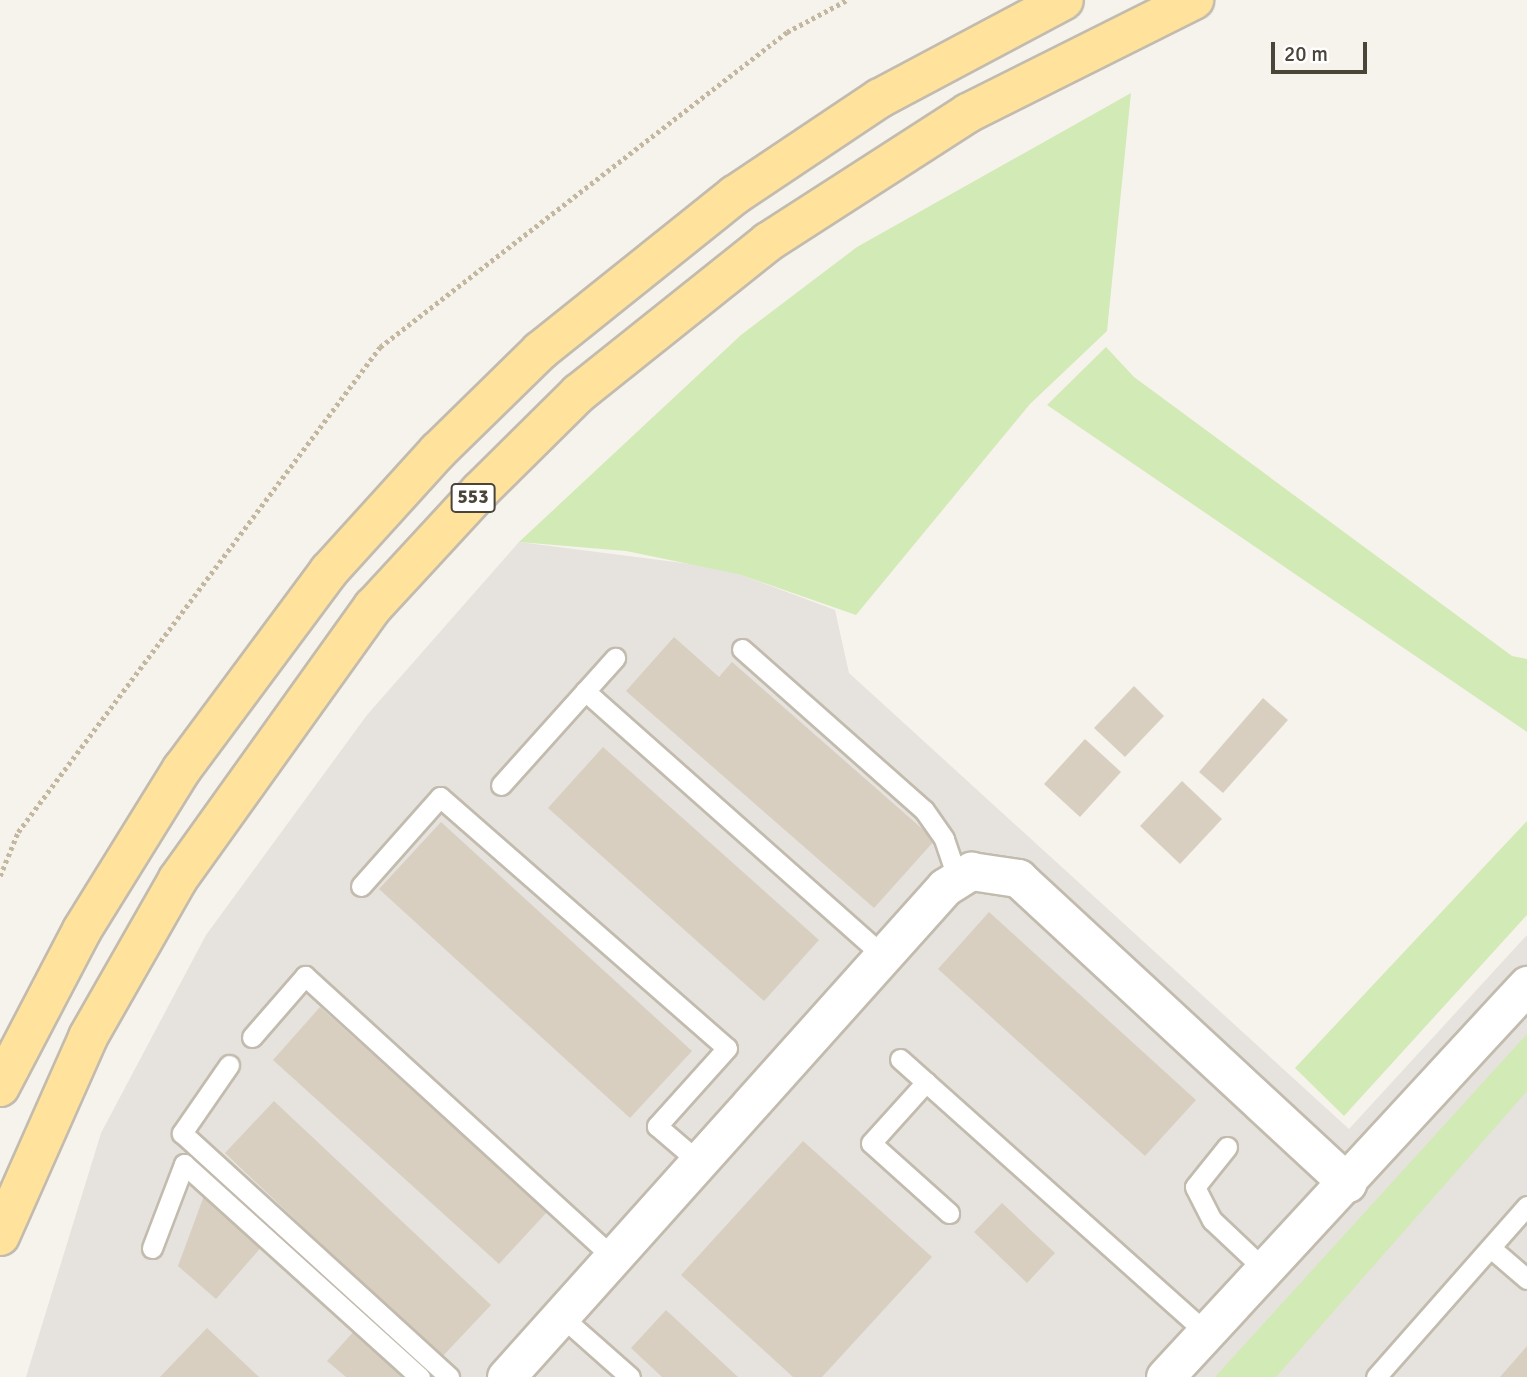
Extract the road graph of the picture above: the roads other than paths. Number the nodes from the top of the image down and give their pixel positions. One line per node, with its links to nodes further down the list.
1 (1064, 0): 15 (main road, 553)
2 (1194, 0): 21 (main road, 553)
3 (742, 649): 7 (lane)
4 (615, 658): 5 (lane)
5 (585, 691): 6 (lane); 9 (lane)
6 (501, 785)
7 (957, 877): 9 (street); 18 (street)
8 (361, 886): 17 (lane)
9 (883, 956): 17 (street)
10 (1527, 985): 18 (street)
11 (252, 1037): 24 (lane)
12 (900, 1059): 14 (lane)
13 (229, 1065): 30 (lane)
14 (926, 1082): 20 (lane); 28 (lane)
15 (0, 1087)
16 (1227, 1147): 25 (lane)
17 (699, 1162): 24 (street)
18 (1347, 1183): 25 (street)
19 (1527, 1206): 23 (lane)
20 (949, 1213)
21 (0, 1236)
22 (152, 1248): 29 (lane)
23 (1492, 1249): 26 (lane); 34 (lane)
24 (613, 1257): 27 (street)
25 (1265, 1270): 28 (street)
26 (1527, 1279)
27 (561, 1316): 31 (street); 32 (lane)
28 (1206, 1333): 33 (street)
29 (420, 1377)
30 (449, 1377)
31 (506, 1377)
32 (630, 1377)
33 (1165, 1377)
34 (1376, 1377)

